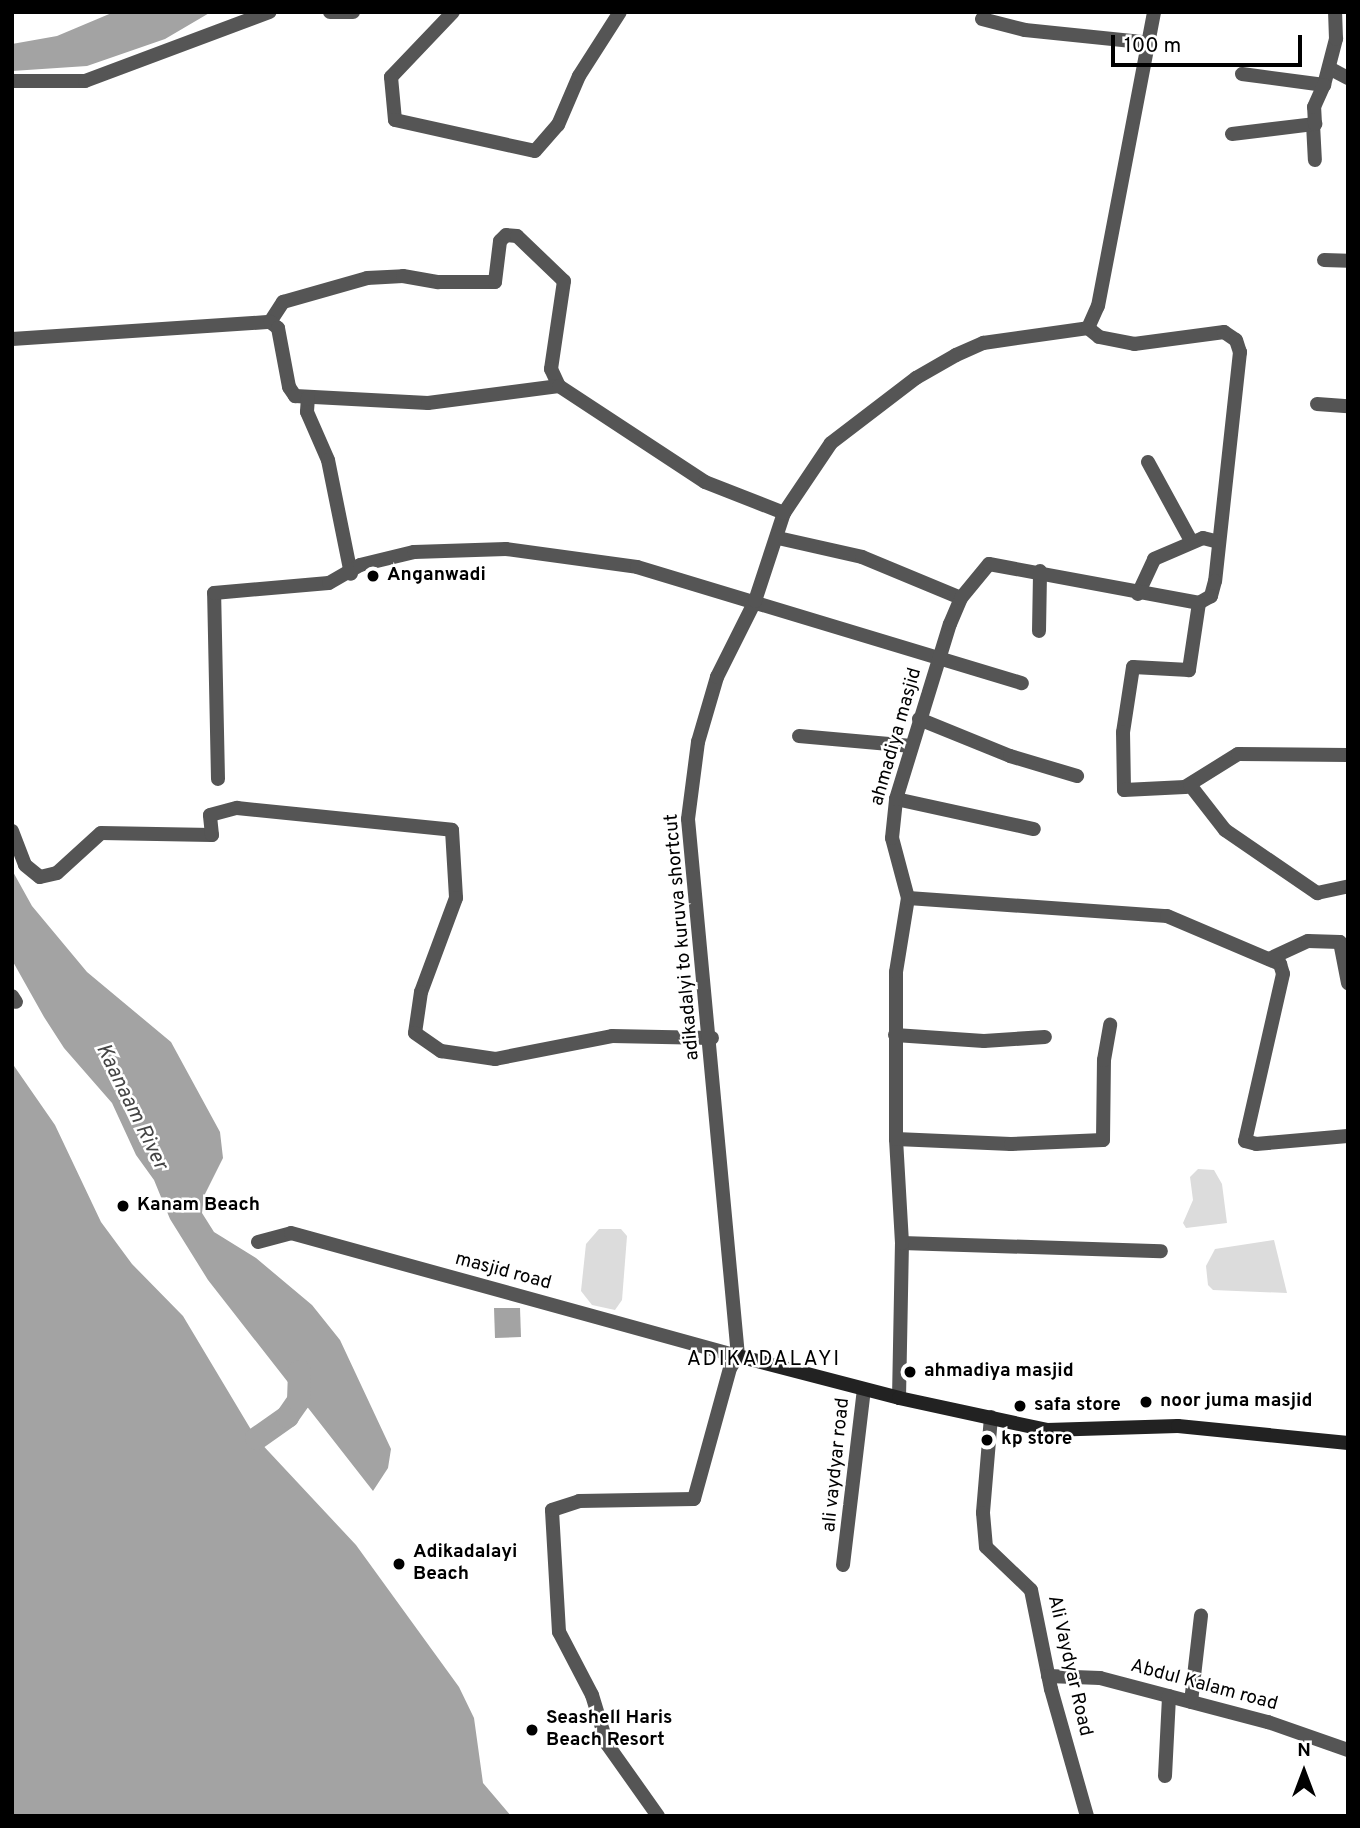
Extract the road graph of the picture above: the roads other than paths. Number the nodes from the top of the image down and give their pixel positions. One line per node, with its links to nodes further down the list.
1 (270, 12): 13 (street)
2 (330, 12): 3 (street)
3 (353, 12)
4 (453, 12): 5 (street)
5 (620, 12)
6 (1154, 12): 9 (street)
7 (1335, 12): 10 (street)
8 (982, 19): 9 (street)
9 (1151, 43): 21 (street)
10 (1329, 68): 12 (street); 14 (street)
11 (1242, 74): 14 (street)
12 (1348, 78)
13 (12, 81)
14 (1324, 85): 15 (street)
15 (1314, 124): 16 (street); 17 (street)
16 (1232, 134)
17 (1315, 160)
18 (1324, 260): 19 (street)
19 (1348, 261)
20 (270, 322): 22 (street); 23 (street); 24 (street)
21 (1088, 328): 28 (street, adikadalyi to kuruva shortcut); 31 (street)
22 (12, 339)
23 (559, 386): 24 (street); 28 (street)
24 (308, 397): 33 (street)
25 (1317, 404): 26 (street)
26 (1348, 406)
27 (1148, 462): 30 (street)
28 (784, 513): 29 (street, adikadalyi to kuruva shortcut)
29 (778, 538): 35 (street); 36 (street, adikadalyi to kuruva shortcut)
30 (1191, 541): 31 (street); 34 (street)
31 (1219, 542): 37 (street)
32 (1040, 571): 34 (street, ahmadiya masjid); 35 (street, ahmadiya masjid); 38 (street)
33 (351, 574): 36 (street); 46 (street)
34 (1138, 594): 37 (street, ahmadiya masjid)
35 (961, 598): 39 (street, ahmadiya masjid)
36 (755, 601): 39 (street); 58 (street, adikadalyi to kuruva shortcut)
37 (1199, 603): 47 (street)
38 (1039, 631)
39 (941, 655): 40 (street); 41 (street, ahmadiya masjid)
40 (1022, 683)
41 (919, 719): 43 (street, ahmadiya masjid); 45 (street)
42 (799, 736): 43 (street)
43 (912, 746): 48 (street, ahmadiya masjid)
44 (1348, 755): 47 (street)
45 (1077, 776)
46 (218, 779)
47 (1190, 785): 51 (street)
48 (896, 799): 49 (street); 52 (street, ahmadiya masjid)
49 (1034, 829)
50 (12, 831): 58 (street)
51 (1346, 887)
52 (908, 898): 53 (street); 56 (street, ahmadiya masjid)
53 (1269, 960): 54 (street); 59 (street)
54 (1348, 983)
55 (1110, 1025): 60 (street)
56 (895, 1035): 57 (street); 60 (street, ahmadiya masjid)
57 (1045, 1037)
58 (712, 1038): 64 (street, adikadalyi to kuruva shortcut)
59 (1348, 1136)
60 (896, 1139): 62 (street, ahmadiya masjid)
61 (258, 1242): 64 (street, masjid road)
62 (902, 1243): 63 (street); 66 (street, ahmadiya masjid)
63 (1161, 1251)
64 (738, 1356): 65 (street); 76 (street)
65 (864, 1390): 66 (street); 69 (street, ali vaydyar road)
66 (899, 1398): 67 (street)
67 (991, 1417): 68 (street); 71 (street, Ali Vaydyar Road)
68 (1348, 1443)
69 (843, 1564)
70 (1201, 1616): 73 (street)
71 (1048, 1676): 72 (street, Abdul Kalam road); 77 (street, Ali Vaydyar Road)
72 (1169, 1696): 73 (street, Abdul Kalam road); 75 (street)
73 (1191, 1702): 74 (street, Abdul Kalam road)
74 (1348, 1749)
75 (1165, 1776)
76 (658, 1816)
77 (1087, 1816)

